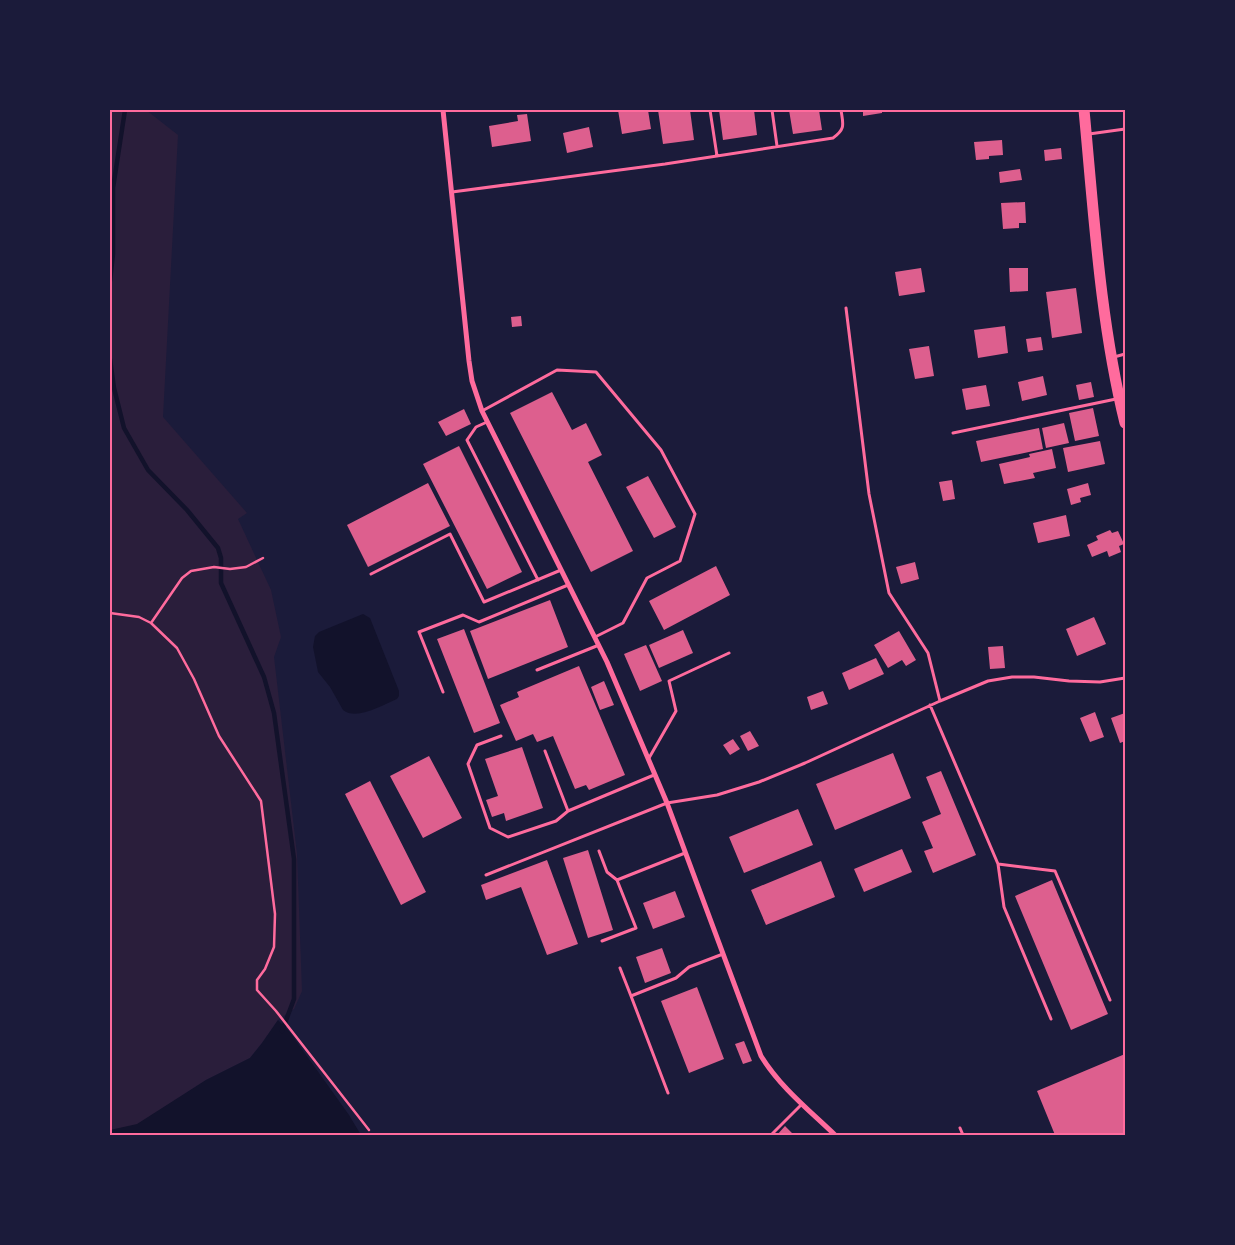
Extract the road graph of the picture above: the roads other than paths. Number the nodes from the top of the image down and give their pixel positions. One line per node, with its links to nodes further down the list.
1 (444, 110): 10 (street)
2 (710, 110): 9 (lane)
3 (772, 110): 8 (lane)
4 (841, 110): 8 (lane)
5 (1084, 110): 7 (main road)
6 (1125, 129): 7 (lane)
7 (1086, 134): 13 (main road)
8 (777, 146): 9 (lane)
9 (717, 156): 10 (lane)
10 (452, 192): 15 (street)
11 (846, 308): 29 (lane)
12 (1125, 354): 13 (lane)
13 (1111, 357): 14 (main road)
14 (1119, 399): 17 (main road); 18 (lane)
15 (482, 411): 16 (street); 23 (lane)
16 (487, 422): 19 (street); 21 (lane)
17 (1125, 423)
18 (953, 433)
19 (561, 570): 21 (lane); 22 (street)
20 (371, 574): 21 (lane)
21 (538, 580)
22 (569, 585): 23 (street); 28 (lane)
23 (595, 637): 24 (street)
24 (599, 645): 26 (lane); 33 (street)
25 (730, 653): 33 (lane)
26 (537, 670)
27 (1125, 678): 29 (lane)
28 (443, 692)
29 (940, 701): 30 (lane)
30 (930, 705): 35 (lane); 39 (lane)
31 (501, 736): 36 (lane)
32 (545, 751): 36 (lane)
33 (648, 759): 34 (street)
34 (655, 774): 35 (street); 36 (lane)
35 (667, 803): 38 (street); 40 (lane)
36 (568, 811)
37 (599, 851): 41 (lane)
38 (686, 853): 41 (lane); 43 (street)
39 (998, 864): 46 (lane); 47 (lane)
40 (486, 875)
41 (617, 880): 42 (lane)
42 (602, 941)
43 (723, 954): 45 (lane); 49 (street)
44 (620, 968): 45 (lane)
45 (631, 996): 48 (lane)
46 (1110, 1000)
47 (1051, 1019)
48 (668, 1093)
49 (802, 1104): 51 (lane); 52 (street)
50 (960, 1128): 53 (lane)
51 (771, 1135)
52 (836, 1135)
53 (963, 1135)

